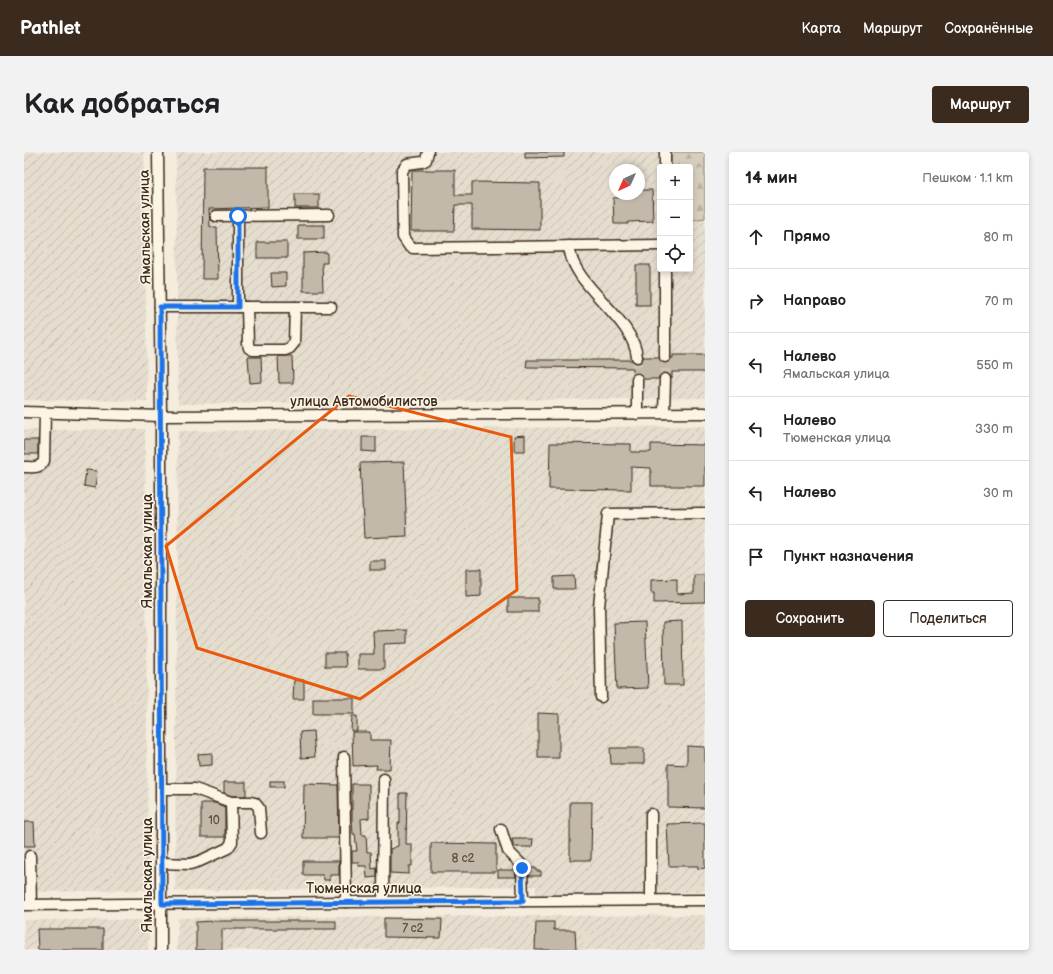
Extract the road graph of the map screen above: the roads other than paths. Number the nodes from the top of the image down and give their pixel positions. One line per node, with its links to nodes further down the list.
1 (158, 152): 11 (street, Ямальская улица)
2 (428, 152): 9 (street)
3 (665, 152): 4 (street)
4 (665, 164)
5 (329, 215): 7 (street)
6 (216, 216): 7 (street)
7 (238, 216): 12 (street)
8 (657, 245): 9 (street)
9 (570, 246): 15 (street)
10 (665, 272): 16 (street)
11 (160, 307): 12 (street); 24 (street, Ямальская улица)
12 (242, 307): 13 (street); 13 (street)
13 (295, 307): 14 (street)
14 (331, 307)
15 (637, 357)
16 (665, 358)
17 (637, 379): 22 (street)
18 (665, 379): 23 (street)
19 (24, 412): 20 (street, улица Автомобилистов)
20 (45, 413): 24 (street, улица Автомобилистов); 25 (street)
21 (705, 413): 23 (street, улица Автомобилистов)
22 (637, 414): 23 (street, улица Автомобилистов); 24 (street, улица Автомобилистов)
23 (664, 414)
24 (161, 416): 30 (street, Ямальская улица)
25 (24, 467)
26 (705, 513): 27 (street)
27 (601, 697)
28 (344, 757): 40 (street)
29 (384, 779): 41 (street)
30 (162, 789): 31 (street); 36 (street, Ямальская улица)
31 (231, 802): 34 (street); 36 (street)
32 (651, 814): 37 (street)
33 (501, 829): 39 (street)
34 (261, 833)
35 (30, 856): 43 (street)
36 (162, 863): 42 (street, Ямальская улица)
37 (651, 900): 38 (street, Тюменская улица); 39 (street, Тюменская улица)
38 (705, 900)
39 (523, 901): 41 (street, Тюменская улица)
40 (346, 902): 41 (street, Тюменская улица); 42 (street, Тюменская улица)
41 (383, 902)
42 (162, 904): 43 (street, Тюменская улица); 44 (street, Ямальская улица)
43 (27, 905)
44 (161, 950)

